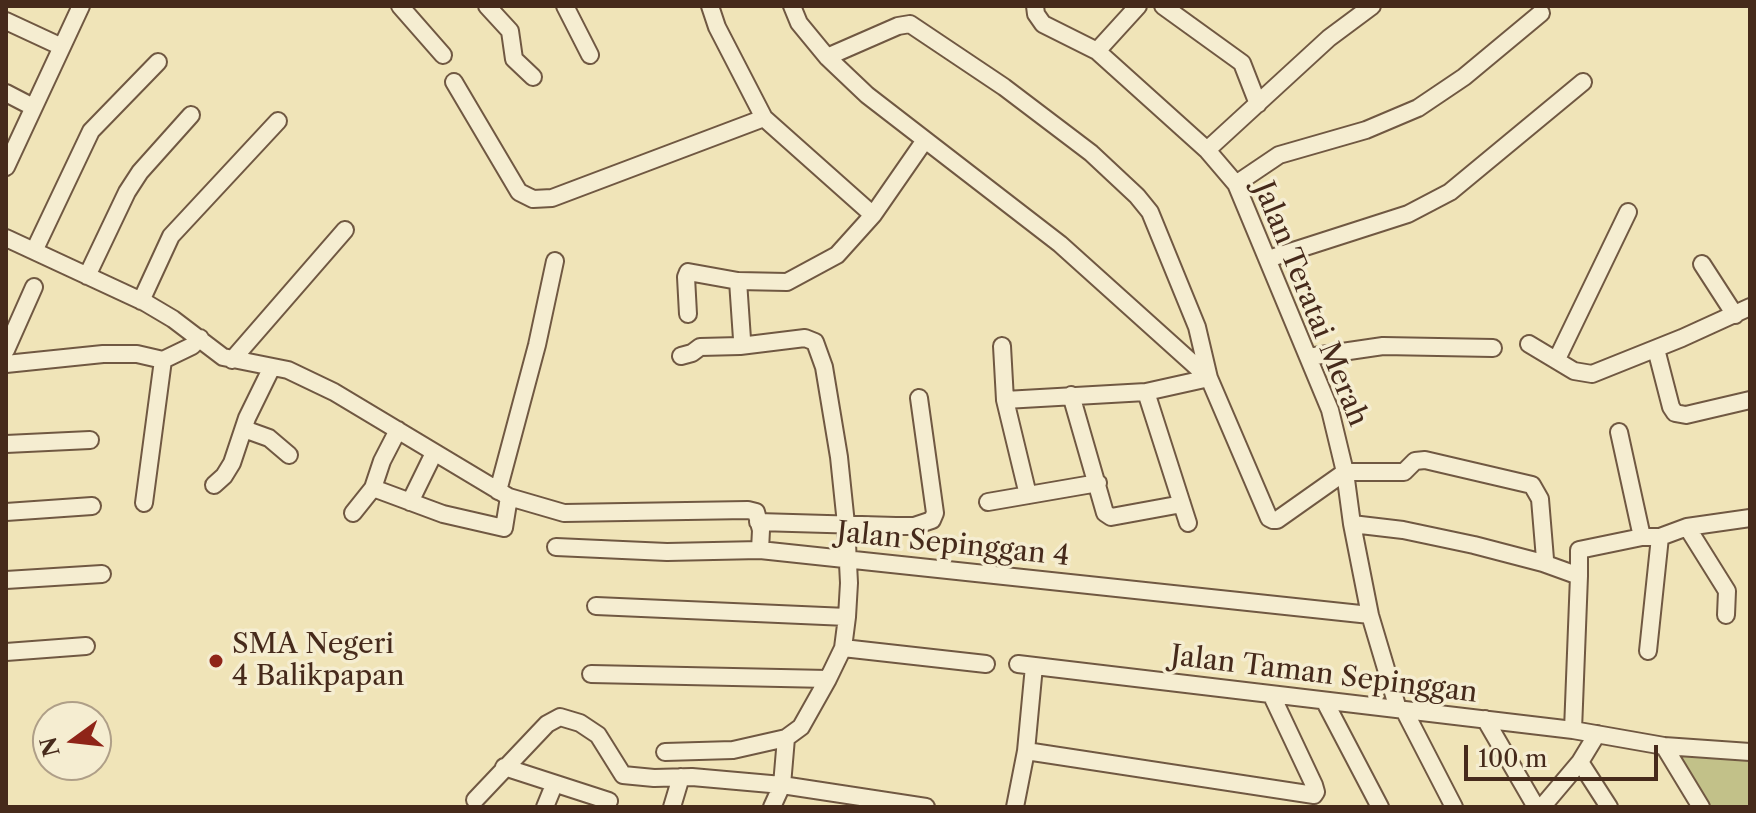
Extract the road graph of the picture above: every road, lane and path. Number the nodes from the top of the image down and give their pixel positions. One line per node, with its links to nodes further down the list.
1 (81, 6): 13 (street)
2 (400, 6): 15 (street)
3 (487, 6): 19 (street)
4 (565, 6): 16 (street)
5 (710, 6): 26 (street)
6 (792, 6): 17 (street)
7 (1035, 6): 14 (street, Jalan Teratai Merah)
8 (1138, 6): 14 (street)
9 (1163, 6): 23 (street)
10 (1372, 6): 23 (street)
11 (1541, 13): 31 (street)
12 (6, 21): 13 (street)
13 (62, 47): 24 (street)
14 (1097, 51): 29 (street, Jalan Teratai Merah)
15 (443, 55)
16 (590, 55)
17 (827, 57): 28 (street); 60 (street)
18 (158, 62): 36 (street)
19 (533, 77)
20 (454, 82): 26 (street)
21 (1583, 82): 37 (street)
22 (6, 93): 24 (street)
23 (1258, 104): 29 (street)
24 (33, 107): 30 (street)
25 (191, 115): 40 (street)
26 (764, 118): 33 (street)
27 (278, 121): 43 (street)
28 (925, 140): 33 (street); 60 (street)
29 (1207, 150): 31 (street, Jalan Teratai Merah)
30 (7, 163)
31 (1236, 184): 37 (street, Jalan Teratai Merah)
32 (1628, 212): 56 (street)
33 (873, 215): 41 (street)
34 (345, 230): 57 (street)
35 (6, 238): 36 (street)
36 (35, 249): 40 (street)
37 (1268, 259): 54 (street, Jalan Teratai Merah)
38 (555, 261): 77 (street)
39 (1702, 264): 44 (street)
40 (87, 276): 43 (street)
41 (738, 281): 45 (street); 48 (street)
42 (34, 287): 52 (street)
43 (141, 301): 46 (street)
44 (1745, 311): 51 (street)
45 (688, 314)
46 (196, 342): 55 (street); 57 (street)
47 (1529, 344): 56 (street)
48 (740, 346): 53 (street); 89 (street)
49 (1002, 346): 64 (street)
50 (1493, 348): 54 (street)
51 (1656, 349): 56 (street); 65 (street)
52 (6, 350)
53 (681, 356)
54 (1308, 357): 73 (street, Jalan Teratai Merah)
55 (165, 359): 58 (street); 81 (street)
56 (1557, 359)
57 (232, 360): 59 (street)
58 (6, 364)
59 (272, 367): 66 (street); 67 (street)
60 (1209, 378): 61 (street); 73 (street)
61 (1146, 392): 62 (street); 82 (street)
62 (1071, 395): 64 (street); 74 (street)
63 (919, 398): 89 (street)
64 (1005, 400): 78 (street)
65 (1750, 400)
66 (245, 424): 72 (street); 75 (street)
67 (398, 430): 71 (street); 76 (street)
68 (1619, 432): 92 (street)
69 (90, 440): 70 (street)
70 (6, 444)
71 (434, 453): 77 (street); 79 (street)
72 (289, 455)
73 (1345, 472): 90 (street, Jalan Teratai Merah); 97 (street)
74 (1098, 483): 78 (street); 82 (street)
75 (214, 485)
76 (373, 488): 79 (street); 85 (street)
77 (504, 494): 79 (street); 87 (street)
78 (1028, 495): 80 (street)
79 (410, 502)
80 (988, 502)
81 (144, 503)
82 (1182, 504): 88 (street)
83 (92, 506): 84 (street)
84 (6, 512)
85 (353, 513)
86 (1750, 518): 91 (street)
87 (758, 522): 89 (street); 95 (street)
88 (1188, 523)
89 (846, 524): 96 (street)
90 (1352, 524): 97 (street); 102 (street, Jalan Teratai Merah)
91 (1687, 527): 93 (street); 103 (street)
92 (1642, 537): 93 (street); 99 (street)
93 (1660, 537): 107 (street)
94 (556, 547): 95 (street, Jalan Sepinggan 4)
95 (760, 550): 96 (street, Jalan Sepinggan 4)
96 (848, 560): 102 (street, Jalan Sepinggan 4); 104 (street)
97 (1543, 563): 99 (street)
98 (102, 574): 100 (street)
99 (1579, 576): 116 (street)
100 (6, 580)
101 (596, 606): 104 (street)
102 (1370, 615): 114 (street, Jalan Teratai Merah)
103 (1726, 615)
104 (847, 617): 106 (street)
105 (86, 646): 108 (street)
106 (843, 648): 109 (street); 111 (street)
107 (1648, 651)
108 (6, 652)
109 (986, 664)
110 (591, 674): 111 (street)
111 (828, 679): 118 (street)
112 (1272, 696): 113 (street, Jalan Taman Sepinggan); 120 (street, Jalan Taman Sepinggan); 120 (street)
113 (1325, 702): 114 (street, Jalan Taman Sepinggan); 136 (street)
114 (1401, 710): 115 (street, Jalan Taman Sepinggan); 137 (street, Jalan Teratai Merah)
115 (1485, 719): 116 (street, Jalan Taman Sepinggan); 138 (street)
116 (1573, 730): 117 (street, Jalan Taman Sepinggan)
117 (1597, 734): 119 (street, Jalan Taman Sepinggan); 123 (street)
118 (785, 741): 121 (street); 127 (street)
119 (1664, 746): 122 (street, Jalan Taman Sepinggan); 141 (street)
120 (1026, 751): 135 (street, Jalan Taman Sepinggan)
121 (665, 752)
122 (1750, 752)
123 (1580, 762): 139 (street); 140 (street)
124 (504, 767): 125 (street); 128 (street); 129 (street)
125 (623, 775): 126 (street); 130 (street)
126 (681, 777): 127 (street); 132 (street)
127 (783, 777): 133 (street); 134 (street)
128 (554, 785): 130 (street); 131 (street)
129 (475, 800)
130 (608, 804)
131 (545, 807)
132 (672, 807)
133 (772, 807)
134 (926, 807)
135 (1015, 807)
136 (1380, 807)
137 (1454, 807)
138 (1536, 807)
139 (1542, 807)
140 (1609, 807)
141 (1701, 807)

